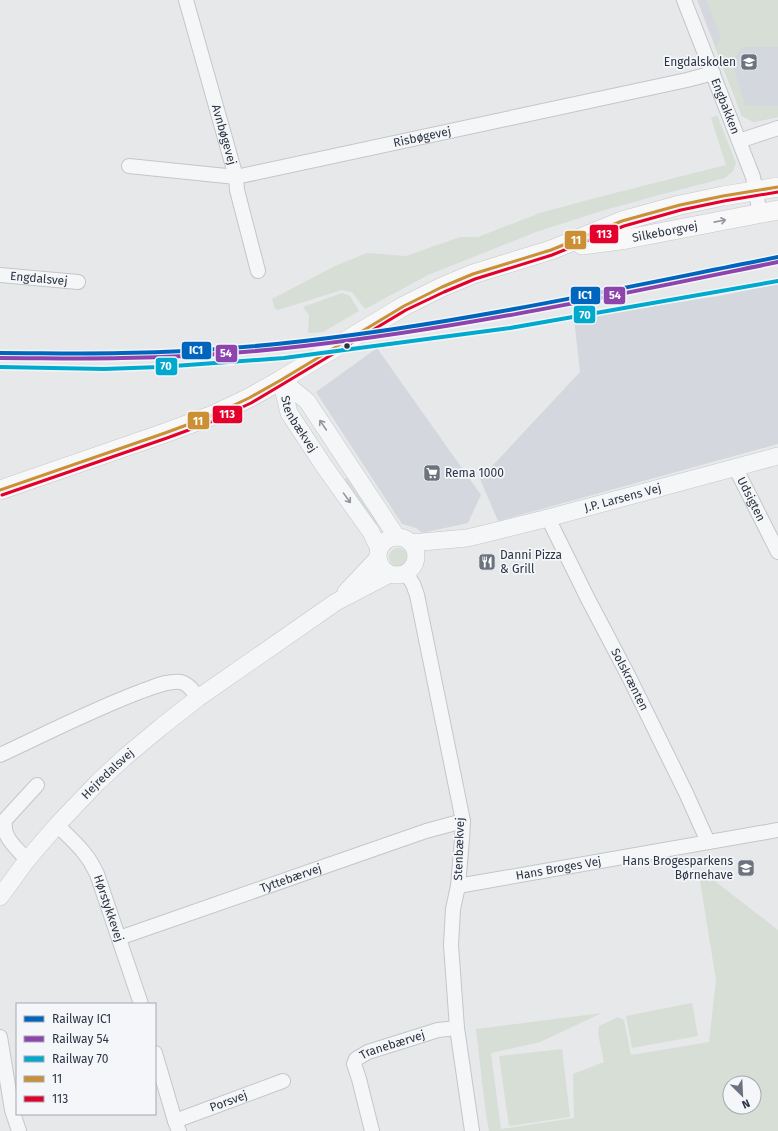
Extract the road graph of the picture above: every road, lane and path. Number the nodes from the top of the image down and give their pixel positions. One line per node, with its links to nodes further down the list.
1 (186, 0): 7 (street, Avnbøgevej)
2 (684, 0): 3 (street, Engbakken)
3 (713, 73): 5 (street, Engbakken); 7 (street, Risbøgevej)
4 (778, 128): 5 (street)
5 (739, 140): 9 (street, Engbakken)
6 (129, 166): 7 (street, Risbøgevej)
7 (236, 177): 12 (street, Avnbøgevej)
8 (778, 187): 9 (main road, Silkeborgvej)
9 (756, 191): 10 (street, Engbakken); 11 (main road, Silkeborgvej)
10 (769, 212): 11 (main road, Silkeborgvej, one-way to 10)
11 (551, 250): 15 (main road, Silkeborgvej)
12 (258, 271)
13 (0, 275): 14 (street, Engdalsvej)
14 (78, 282)
15 (281, 380): 18 (main road, Silkeborgvej); 21 (street, Stenbækvej, one-way to 15); 23 (street, Stenbækvej, one-way to 23)
16 (778, 456): 17 (street, J.P. Larsens Vej)
17 (735, 467): 19 (street, J.P. Larsens Vej); 22 (street, Udsigten)
18 (0, 490)
19 (548, 518): 20 (street, J.P. Larsens Vej); 32 (street, Solskrænten)
20 (467, 538): 21 (street, J.P. Larsens Vej); 24 (street, J.P. Larsens Vej)
21 (404, 540): 23 (street); 24 (street)
22 (778, 552)
23 (378, 554): 24 (street); 25 (street, Hejredalsvej)
24 (404, 569): 25 (street, Hejredalsvej); 29 (street, Stenbækvej)
25 (336, 602): 26 (street, Hejredalsvej)
26 (198, 698): 27 (street); 30 (street, Hejredalsvej)
27 (0, 755)
28 (37, 785): 33 (street)
29 (462, 821): 34 (street, Stenbækvej); 36 (street, Tyttebærvej)
30 (57, 825): 33 (street, Hejredalsvej); 36 (street, Hørstykkevej)
31 (778, 830): 32 (street, Hans Broges Vej)
32 (708, 842): 34 (street, Hans Broges Vej)
33 (27, 860): 35 (street, Hejredalsvej)
34 (458, 886): 38 (street, Stenbækvej)
35 (0, 896)
36 (119, 938): 37 (street, Hørstykkevej)
37 (141, 1003)
38 (457, 1028): 45 (street, Tranebærvej); 46 (street, Stenbækvej)
39 (0, 1038): 42 (street)
40 (156, 1056): 43 (street)
41 (283, 1081): 43 (street, Porsvej)
42 (5, 1096): 44 (street)
43 (177, 1126)
44 (19, 1131)
45 (372, 1131)
46 (472, 1131)

